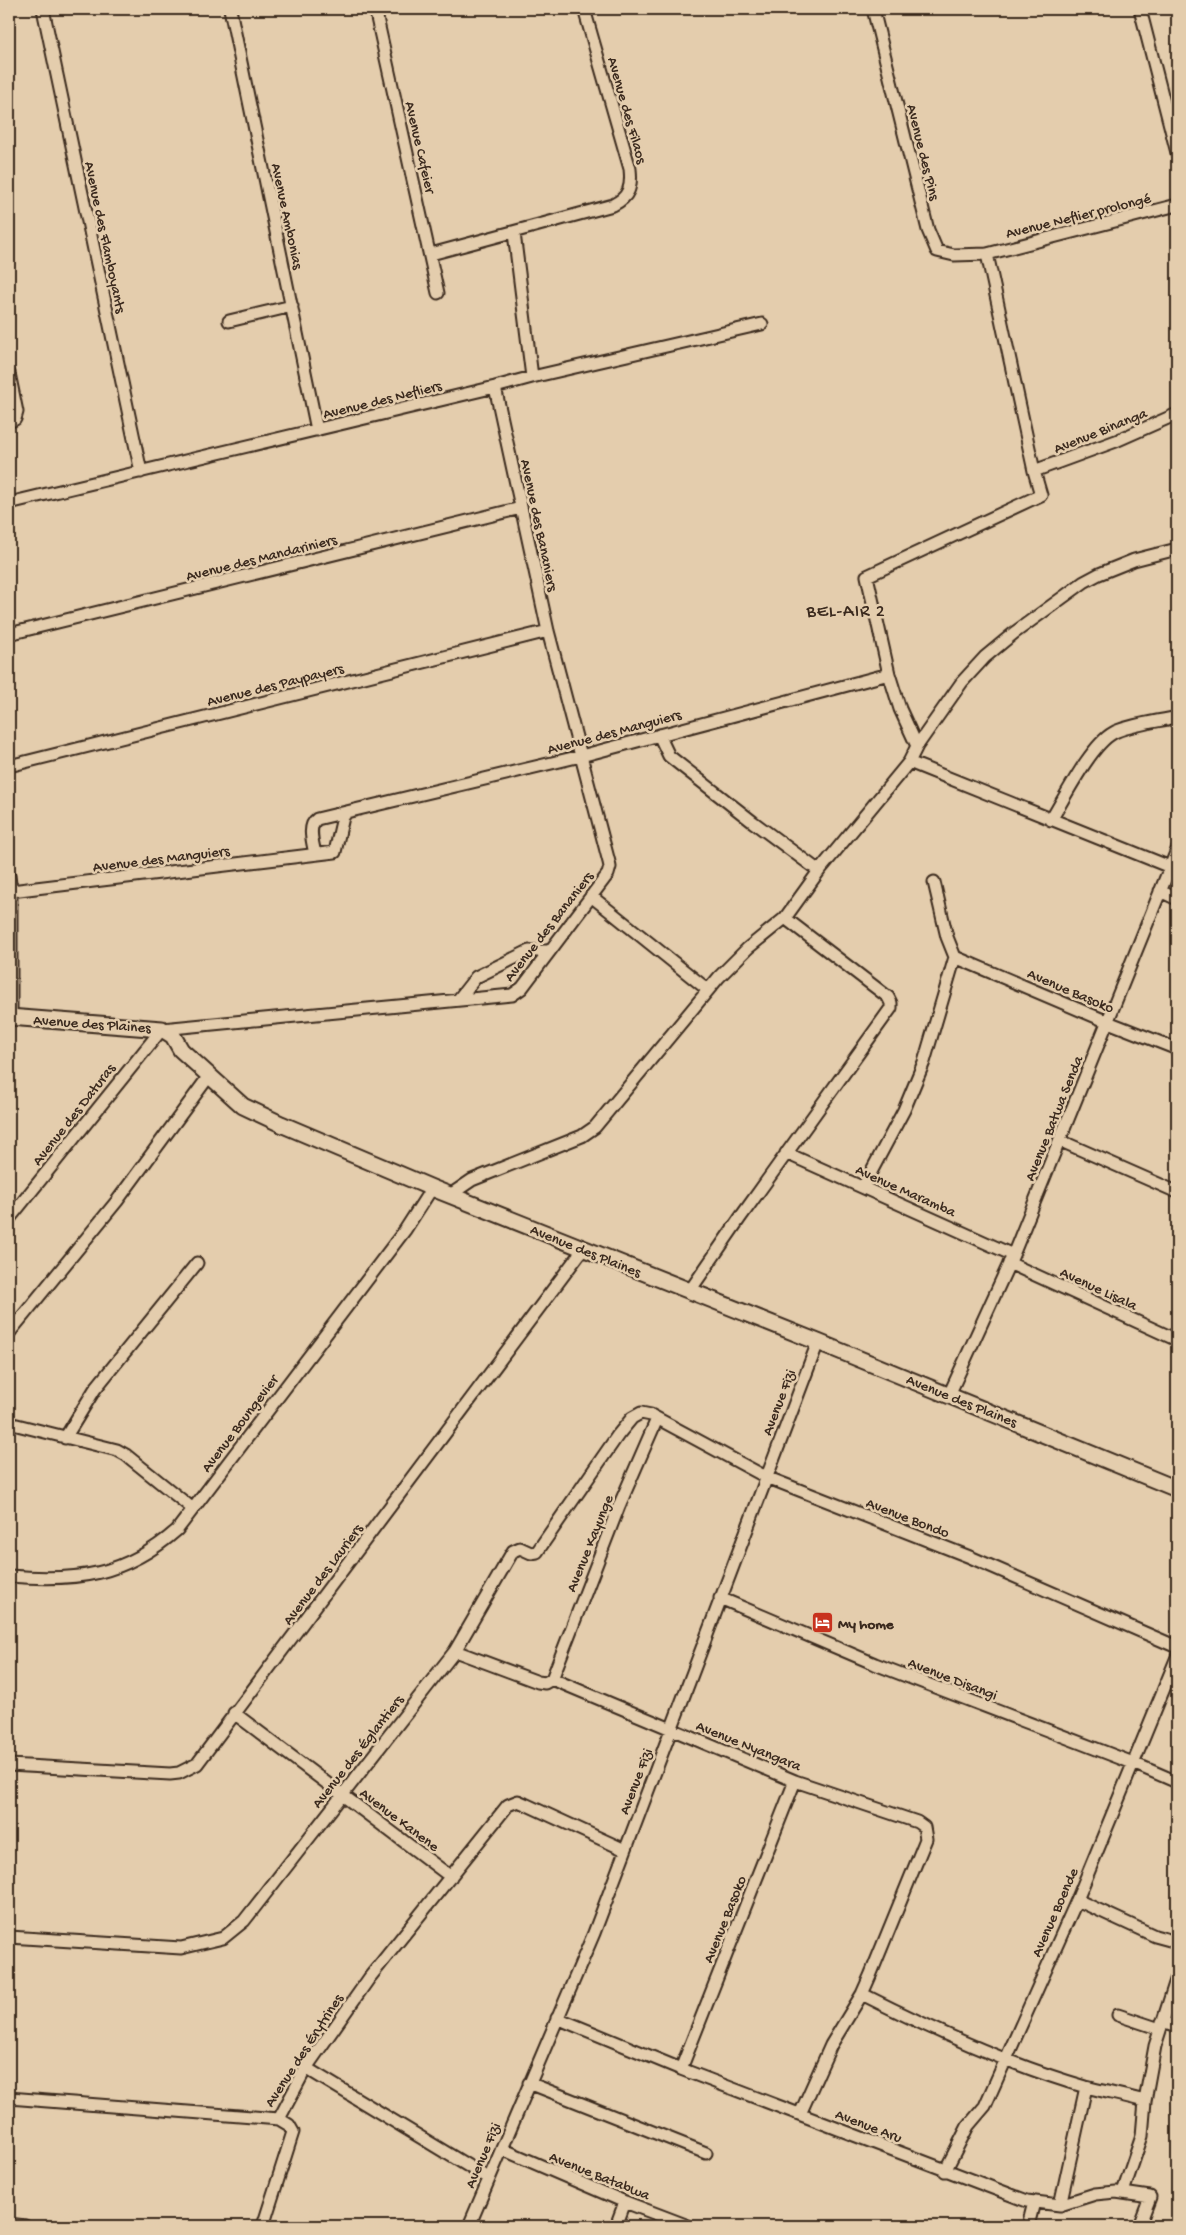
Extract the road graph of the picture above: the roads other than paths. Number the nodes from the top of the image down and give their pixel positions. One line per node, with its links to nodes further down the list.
1 (43, 9): 23 (street, Avenue des Flamboyants)
2 (230, 9): 13 (street, Avenue Ambonias)
3 (374, 9): 10 (street, Avenue Cafeier)
4 (584, 9): 9 (street, Avenue des Filaos)
5 (873, 9): 11 (street, Avenue des Pins)
6 (1140, 9): 7 (street)
7 (1177, 153)
8 (1177, 205): 11 (street, Avenue Neflier prolongé)
9 (514, 233): 10 (street, Avenue des Filaos); 17 (street)
10 (431, 254): 12 (street, Avenue Cafeier)
11 (987, 254): 22 (street)
12 (438, 293)
13 (292, 306): 14 (street); 21 (street, Avenue Ambonias)
14 (229, 321)
15 (762, 324): 17 (street, Avenue des Nefliers)
16 (9, 373): 20 (street)
17 (532, 377): 18 (street, Avenue des Nefliers)
18 (494, 387): 21 (street, Avenue des Nefliers); 25 (street, Avenue des Bananiers)
19 (1177, 414): 22 (street, Avenue Binanga)
20 (9, 422)
21 (317, 430): 23 (street, Avenue des Nefliers)
22 (1034, 471): 29 (street)
23 (141, 472): 24 (street, Avenue des Nefliers)
24 (9, 503)
25 (521, 508): 27 (street, Avenue des Bananiers); 28 (street, Avenue des Mandariniers)
26 (1177, 549): 32 (street)
27 (548, 632): 33 (street, Avenue des Bananiers); 35 (street, Avenue des Paypayers)
28 (9, 634)
29 (889, 674): 31 (street, Avenue des Manguiers); 32 (street)
30 (1177, 718): 37 (street)
31 (659, 735): 33 (street, Avenue des Manguiers); 41 (street)
32 (917, 746): 34 (street)
33 (581, 756): 36 (street, Avenue des Manguiers); 46 (street, Avenue des Bananiers)
34 (909, 762): 37 (street); 41 (street)
35 (9, 766)
36 (346, 813): 39 (street, Avenue des Manguiers); 39 (street, Avenue des Manguiers)
37 (1051, 820): 40 (street)
38 (1177, 850): 40 (street, Avenue Batwa Senda)
39 (314, 854): 44 (street, Avenue des Manguiers)
40 (1170, 867): 45 (street, Avenue Batwa Senda)
41 (819, 871): 48 (street)
42 (9, 876): 44 (street)
43 (934, 882): 50 (street)
44 (11, 891): 53 (street)
45 (1160, 891): 47 (street); 54 (street, Avenue Batwa Senda)
46 (591, 896): 49 (street, Avenue des Bananiers); 51 (street)
47 (1177, 899)
48 (786, 918): 51 (street); 59 (street)
49 (550, 951): 52 (street); 52 (street, Avenue des Bananiers)
50 (954, 957): 54 (street, Avenue Basoko); 60 (street)
51 (708, 990): 63 (street)
52 (458, 1000): 55 (street, Avenue des Bananiers)
53 (10, 1017): 55 (street, Avenue des Plaines)
54 (1108, 1022): 56 (street, Avenue Basoko); 58 (street, Avenue Batwa Senda)
55 (162, 1029): 57 (street, Avenue des Plaines); 64 (street, Avenue des Daturas)
56 (1177, 1049)
57 (209, 1076): 61 (street, Avenue des Plaines); 69 (street)
58 (1061, 1141): 62 (street); 66 (street, Avenue Batwa Senda)
59 (786, 1153): 60 (street, Avenue Maramba); 68 (street)
60 (863, 1186): 66 (street, Avenue Maramba)
61 (432, 1188): 63 (street, Avenue des Plaines); 79 (street, Avenue Boungevier)
62 (1177, 1192)
63 (450, 1195): 65 (street, Avenue des Plaines)
64 (9, 1219)
65 (584, 1248): 68 (street, Avenue des Plaines); 86 (street, Avenue des Lauriers)
66 (1011, 1259): 70 (street, Avenue Lisala); 72 (street, Avenue Batwa Senda)
67 (197, 1263): 76 (street)
68 (689, 1292): 71 (street, Avenue des Plaines)
69 (9, 1333)
70 (1177, 1340)
71 (818, 1342): 72 (street, Avenue des Plaines); 77 (street, Avenue Fizi)
72 (949, 1395): 78 (street, Avenue des Plaines)
73 (632, 1418): 74 (street, Avenue Bondo); 83 (street, Avenue des Églantiers)
74 (657, 1419): 77 (street, Avenue Bondo); 85 (street, Avenue Kayunge)
75 (9, 1423): 76 (street)
76 (66, 1438): 79 (street)
77 (766, 1477): 81 (street, Avenue Fizi); 82 (street, Avenue Bondo)
78 (1177, 1489)
79 (193, 1509): 80 (street, Avenue Boungevier)
80 (9, 1576)
81 (720, 1598): 87 (street, Avenue Fizi); 88 (street, Avenue Disangi)
82 (1177, 1647)
83 (455, 1651): 85 (street); 92 (street, Avenue des Églantiers)
84 (1177, 1657): 88 (street, Avenue Boende)
85 (552, 1679): 87 (street, Avenue Nyangara)
86 (234, 1713): 89 (street, Avenue des Lauriers); 92 (street, Avenue Kanene)
87 (671, 1728): 90 (street, Avenue Nyangara); 93 (street, Avenue Fizi)
88 (1133, 1763): 91 (street, Avenue Disangi); 95 (street, Avenue Boende)
89 (9, 1765)
90 (795, 1780): 99 (street, Avenue Nyangara); 106 (street, Avenue Basoko)
91 (1177, 1782)
92 (342, 1794): 94 (street, Avenue Kanene); 96 (street, Avenue des Églantiers)
93 (625, 1850): 94 (street, Avenue des Érytrines); 101 (street, Avenue Fizi)
94 (451, 1877): 105 (street, Avenue des Érytrines)
95 (1077, 1900): 97 (street); 104 (street, Avenue Boende)
96 (9, 1936)
97 (1177, 1942)
98 (1177, 1977): 102 (street)
99 (862, 1994): 104 (street); 111 (street)
100 (1118, 2015): 102 (street)
101 (557, 2018): 106 (street, Avenue Aru); 107 (street, Avenue Fizi)
102 (1161, 2026): 103 (street); 110 (street)
103 (1177, 2027)
104 (1005, 2058): 108 (street); 115 (street, Avenue Boende)
105 (306, 2068): 112 (street, Avenue des Érytrines); 116 (street)
106 (681, 2069): 111 (street, Avenue Aru)
107 (529, 2083): 113 (street, Avenue Fizi); 114 (street)
108 (1086, 2087): 110 (street); 120 (street)
109 (9, 2098): 112 (street, Avenue des Érytrines)
110 (1145, 2101): 117 (street)
111 (800, 2114): 115 (street, Avenue Aru)
112 (279, 2119): 123 (street)
113 (502, 2149): 116 (street, Avenue Fizi); 118 (street, Avenue Batabwa)
114 (706, 2153)
115 (944, 2170): 119 (street, Avenue Aru)
116 (488, 2178): 124 (street, Avenue Fizi)
117 (1123, 2192): 120 (street, Avenue Aru); 128 (street, Avenue Aru)
118 (625, 2202): 125 (street); 126 (street, Avenue Batabwa)
119 (1034, 2202): 120 (street, Avenue Aru); 127 (street)
120 (1060, 2205)
121 (9, 2224): 122 (street)
122 (25, 2226)
123 (263, 2226)
124 (469, 2226)
125 (616, 2226)
126 (688, 2226)
127 (1028, 2226)
128 (1139, 2226)

